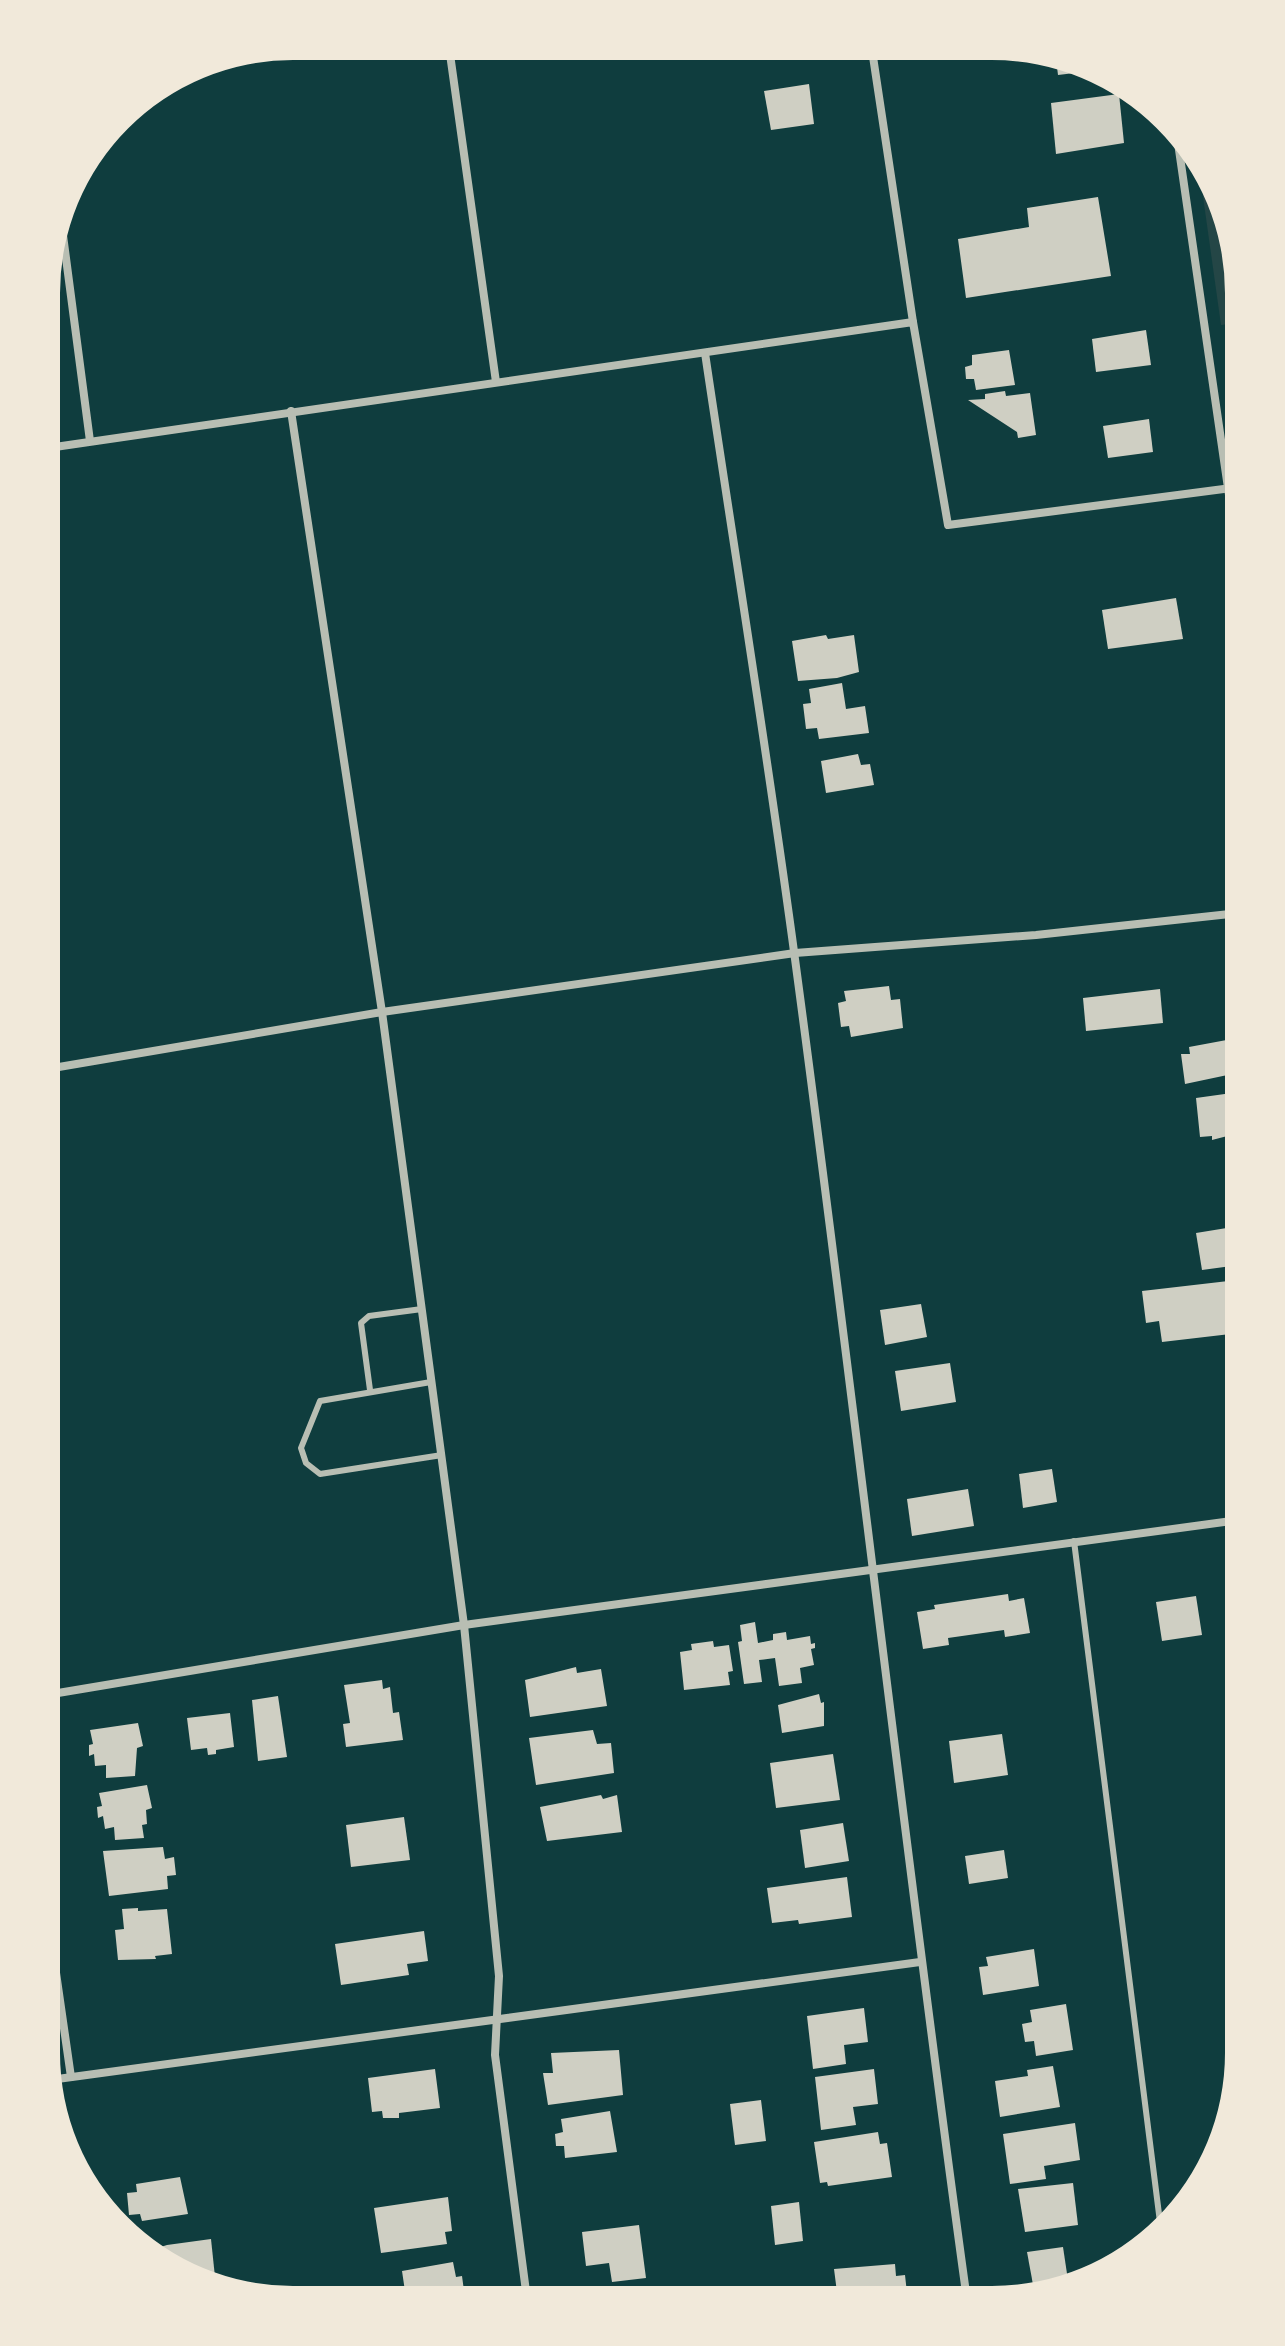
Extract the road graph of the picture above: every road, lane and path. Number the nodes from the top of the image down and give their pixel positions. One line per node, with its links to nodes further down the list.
1 (451, 60): 7 (street)
2 (874, 60): 5 (street)
3 (1180, 156): 11 (street)
4 (65, 249): 9 (street)
5 (913, 322): 6 (street); 12 (street)
6 (705, 353): 7 (street); 14 (street)
7 (496, 382): 8 (street)
8 (291, 411): 9 (street); 15 (street)
9 (90, 441): 10 (street)
10 (60, 446)
11 (1225, 467)
12 (1225, 488)
13 (1225, 915): 14 (street)
14 (795, 953): 15 (street); 23 (street)
15 (382, 1012): 16 (street); 17 (street)
16 (60, 1067)
17 (422, 1309): 18 (street); 19 (lane)
18 (431, 1382): 19 (lane); 20 (street)
19 (370, 1390): 20 (lane)
20 (442, 1455): 24 (street)
21 (1225, 1522): 22 (street)
22 (1074, 1541): 23 (street); 31 (lane)
23 (875, 1567): 24 (street); 26 (street)
24 (464, 1625): 25 (street); 28 (street)
25 (60, 1693)
26 (920, 1962): 28 (street); 33 (street)
27 (60, 2000): 29 (street)
28 (495, 2019): 29 (street); 32 (street)
29 (71, 2077): 30 (street)
30 (61, 2078)
31 (1159, 2216)
32 (525, 2286)
33 (965, 2286)

